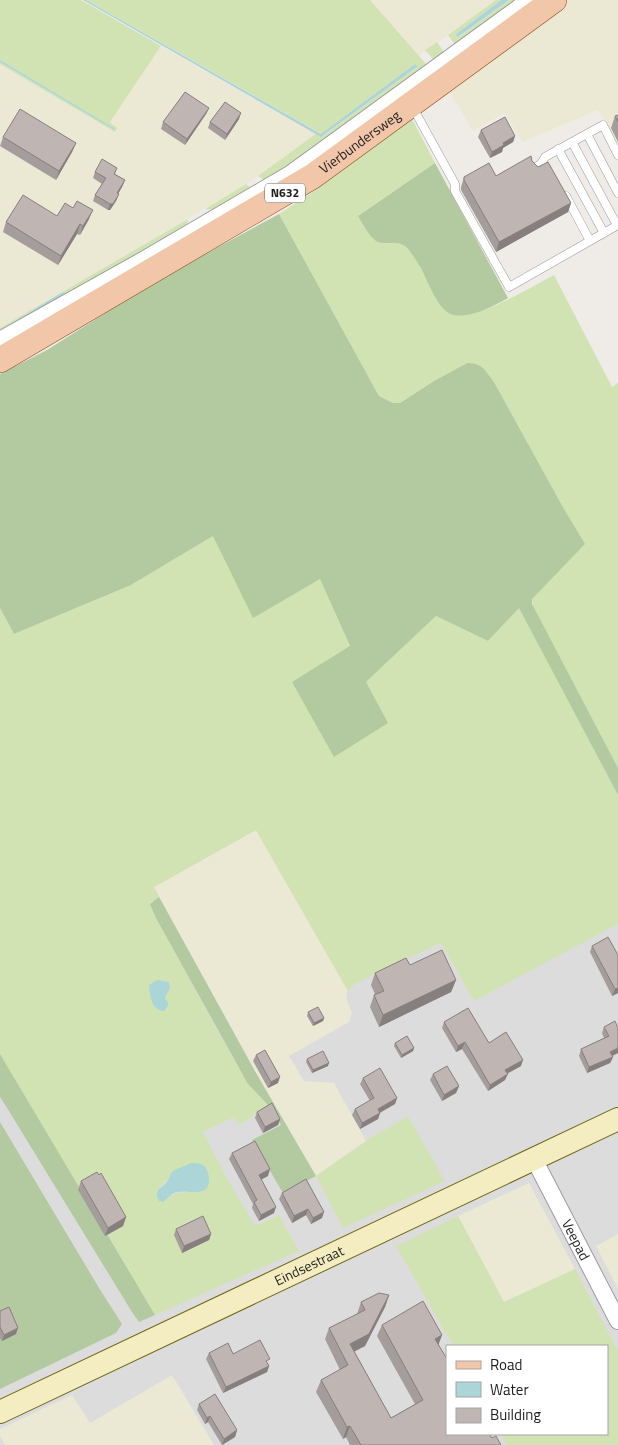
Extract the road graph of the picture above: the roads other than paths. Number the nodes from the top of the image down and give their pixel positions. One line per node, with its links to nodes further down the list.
1 (528, 0): 16 (street, Vierbundersweg)
2 (554, 0): 3 (main road, Vierbundersweg / N632)
3 (411, 105): 15 (lane); 17 (main road, Vierbundersweg / N632)
4 (587, 134): 5 (lane); 7 (lane); 12 (lane)
5 (572, 142): 6 (lane); 13 (lane)
6 (558, 149): 8 (lane); 14 (lane)
7 (617, 151)
8 (546, 157): 9 (lane); 10 (lane)
9 (550, 165)
10 (534, 168)
11 (563, 190): 15 (lane)
12 (618, 193)
13 (618, 225): 14 (lane)
14 (604, 233): 15 (lane)
15 (590, 241)
16 (0, 340)
17 (0, 360)
18 (618, 1119): 19 (street, Eindsestraat)
19 (534, 1159): 20 (street, Veepad); 21 (street, Eindsestraat)
20 (618, 1321)
21 (0, 1412)

